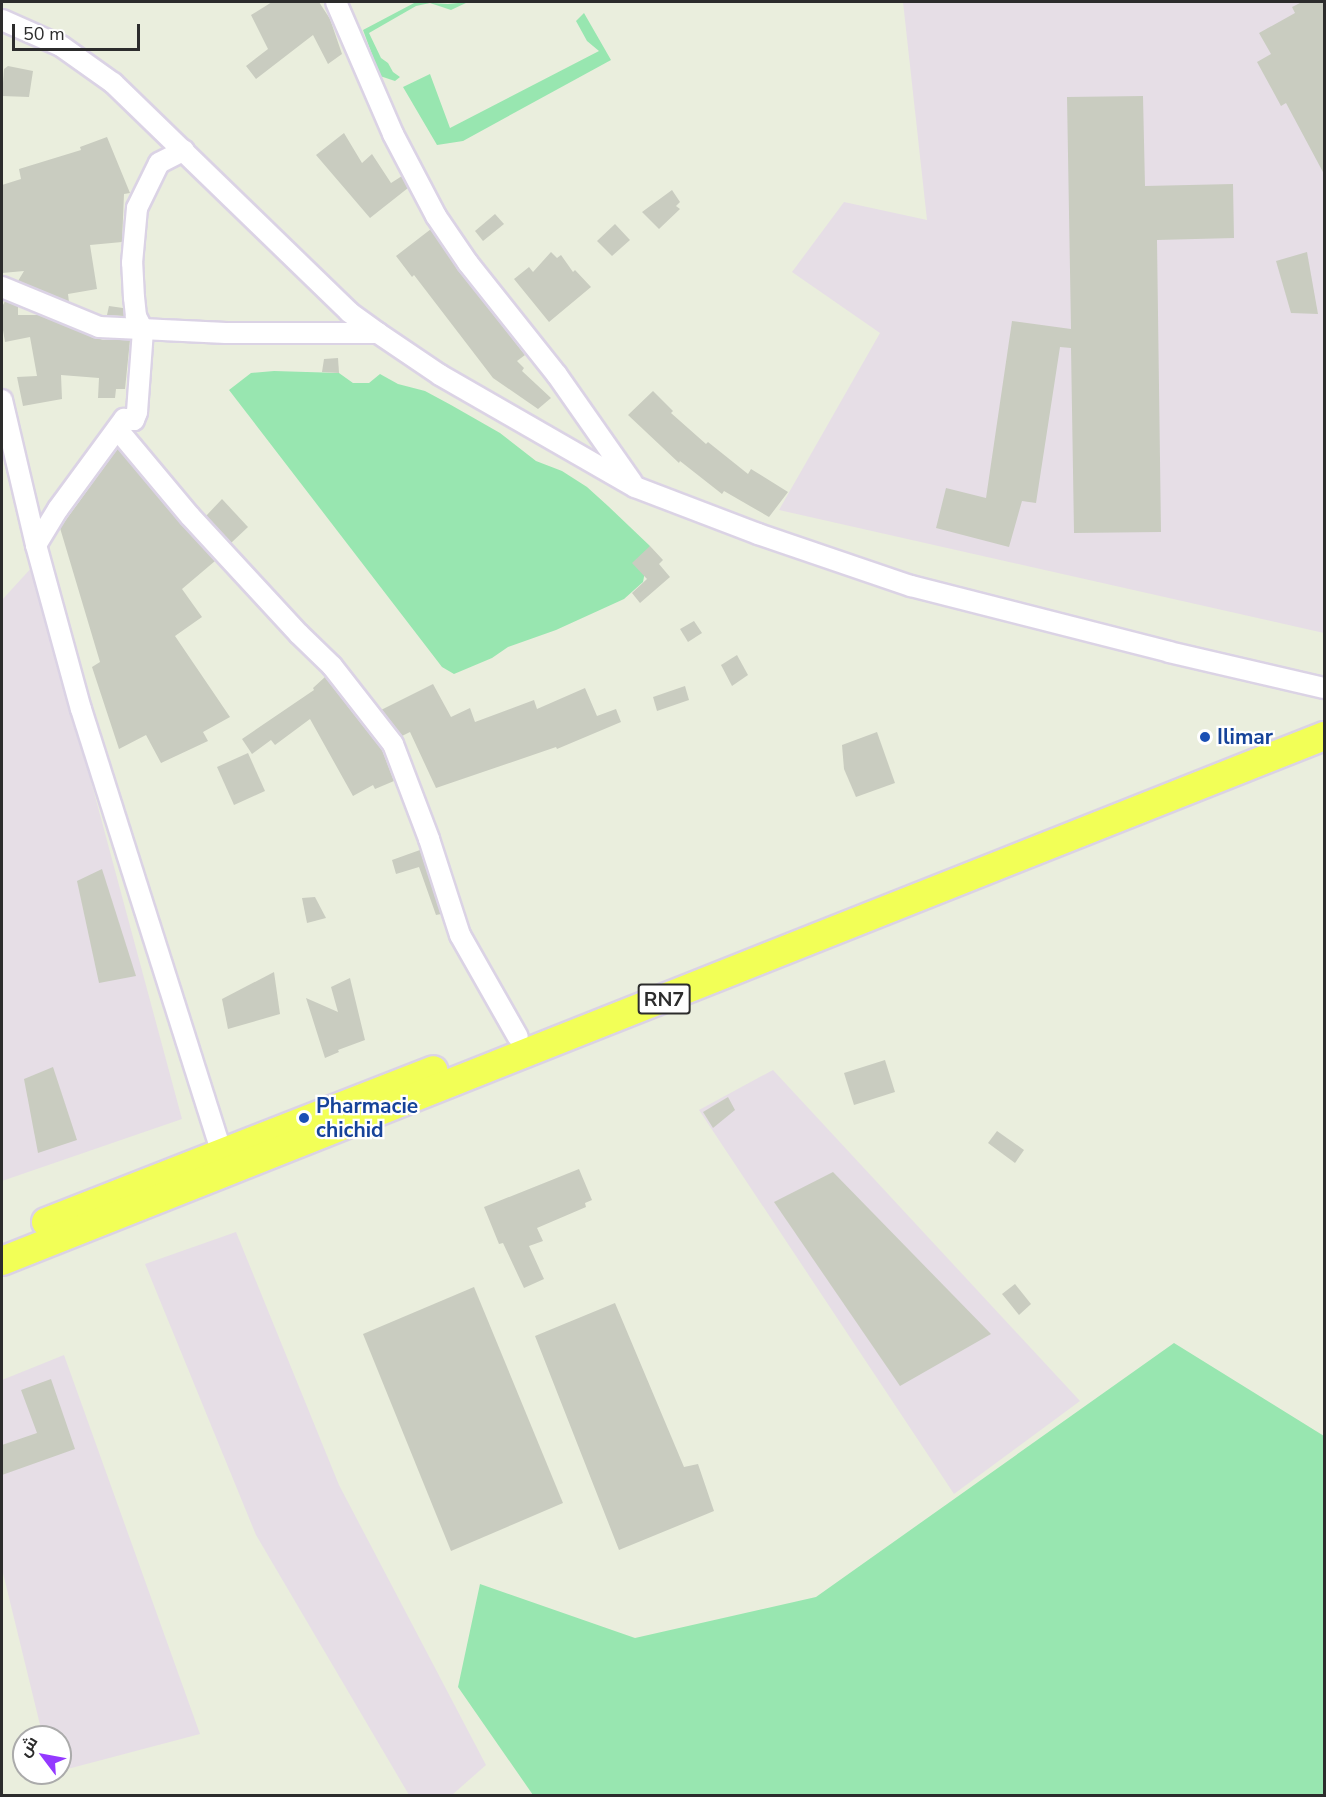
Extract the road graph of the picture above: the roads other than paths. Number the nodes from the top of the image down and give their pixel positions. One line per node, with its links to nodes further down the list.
1 (336, 2): 10 (street)
2 (2, 20): 3 (street)
3 (184, 150): 5 (street); 6 (street)
4 (2, 287): 5 (street)
5 (143, 330): 6 (street); 8 (street)
6 (378, 333): 10 (street)
7 (2, 400): 9 (street)
8 (118, 430): 11 (street); 15 (street)
9 (6, 434): 11 (street)
10 (636, 487): 12 (street)
11 (36, 545): 16 (street)
12 (1324, 688)
13 (1324, 717): 15 (highway, RN7)
14 (1324, 736): 16 (highway, RN7)
15 (518, 1037): 16 (highway, RN7)
16 (225, 1162): 17 (highway, RN7); 18 (highway, RN7)
17 (2, 1240)
18 (2, 1261)

